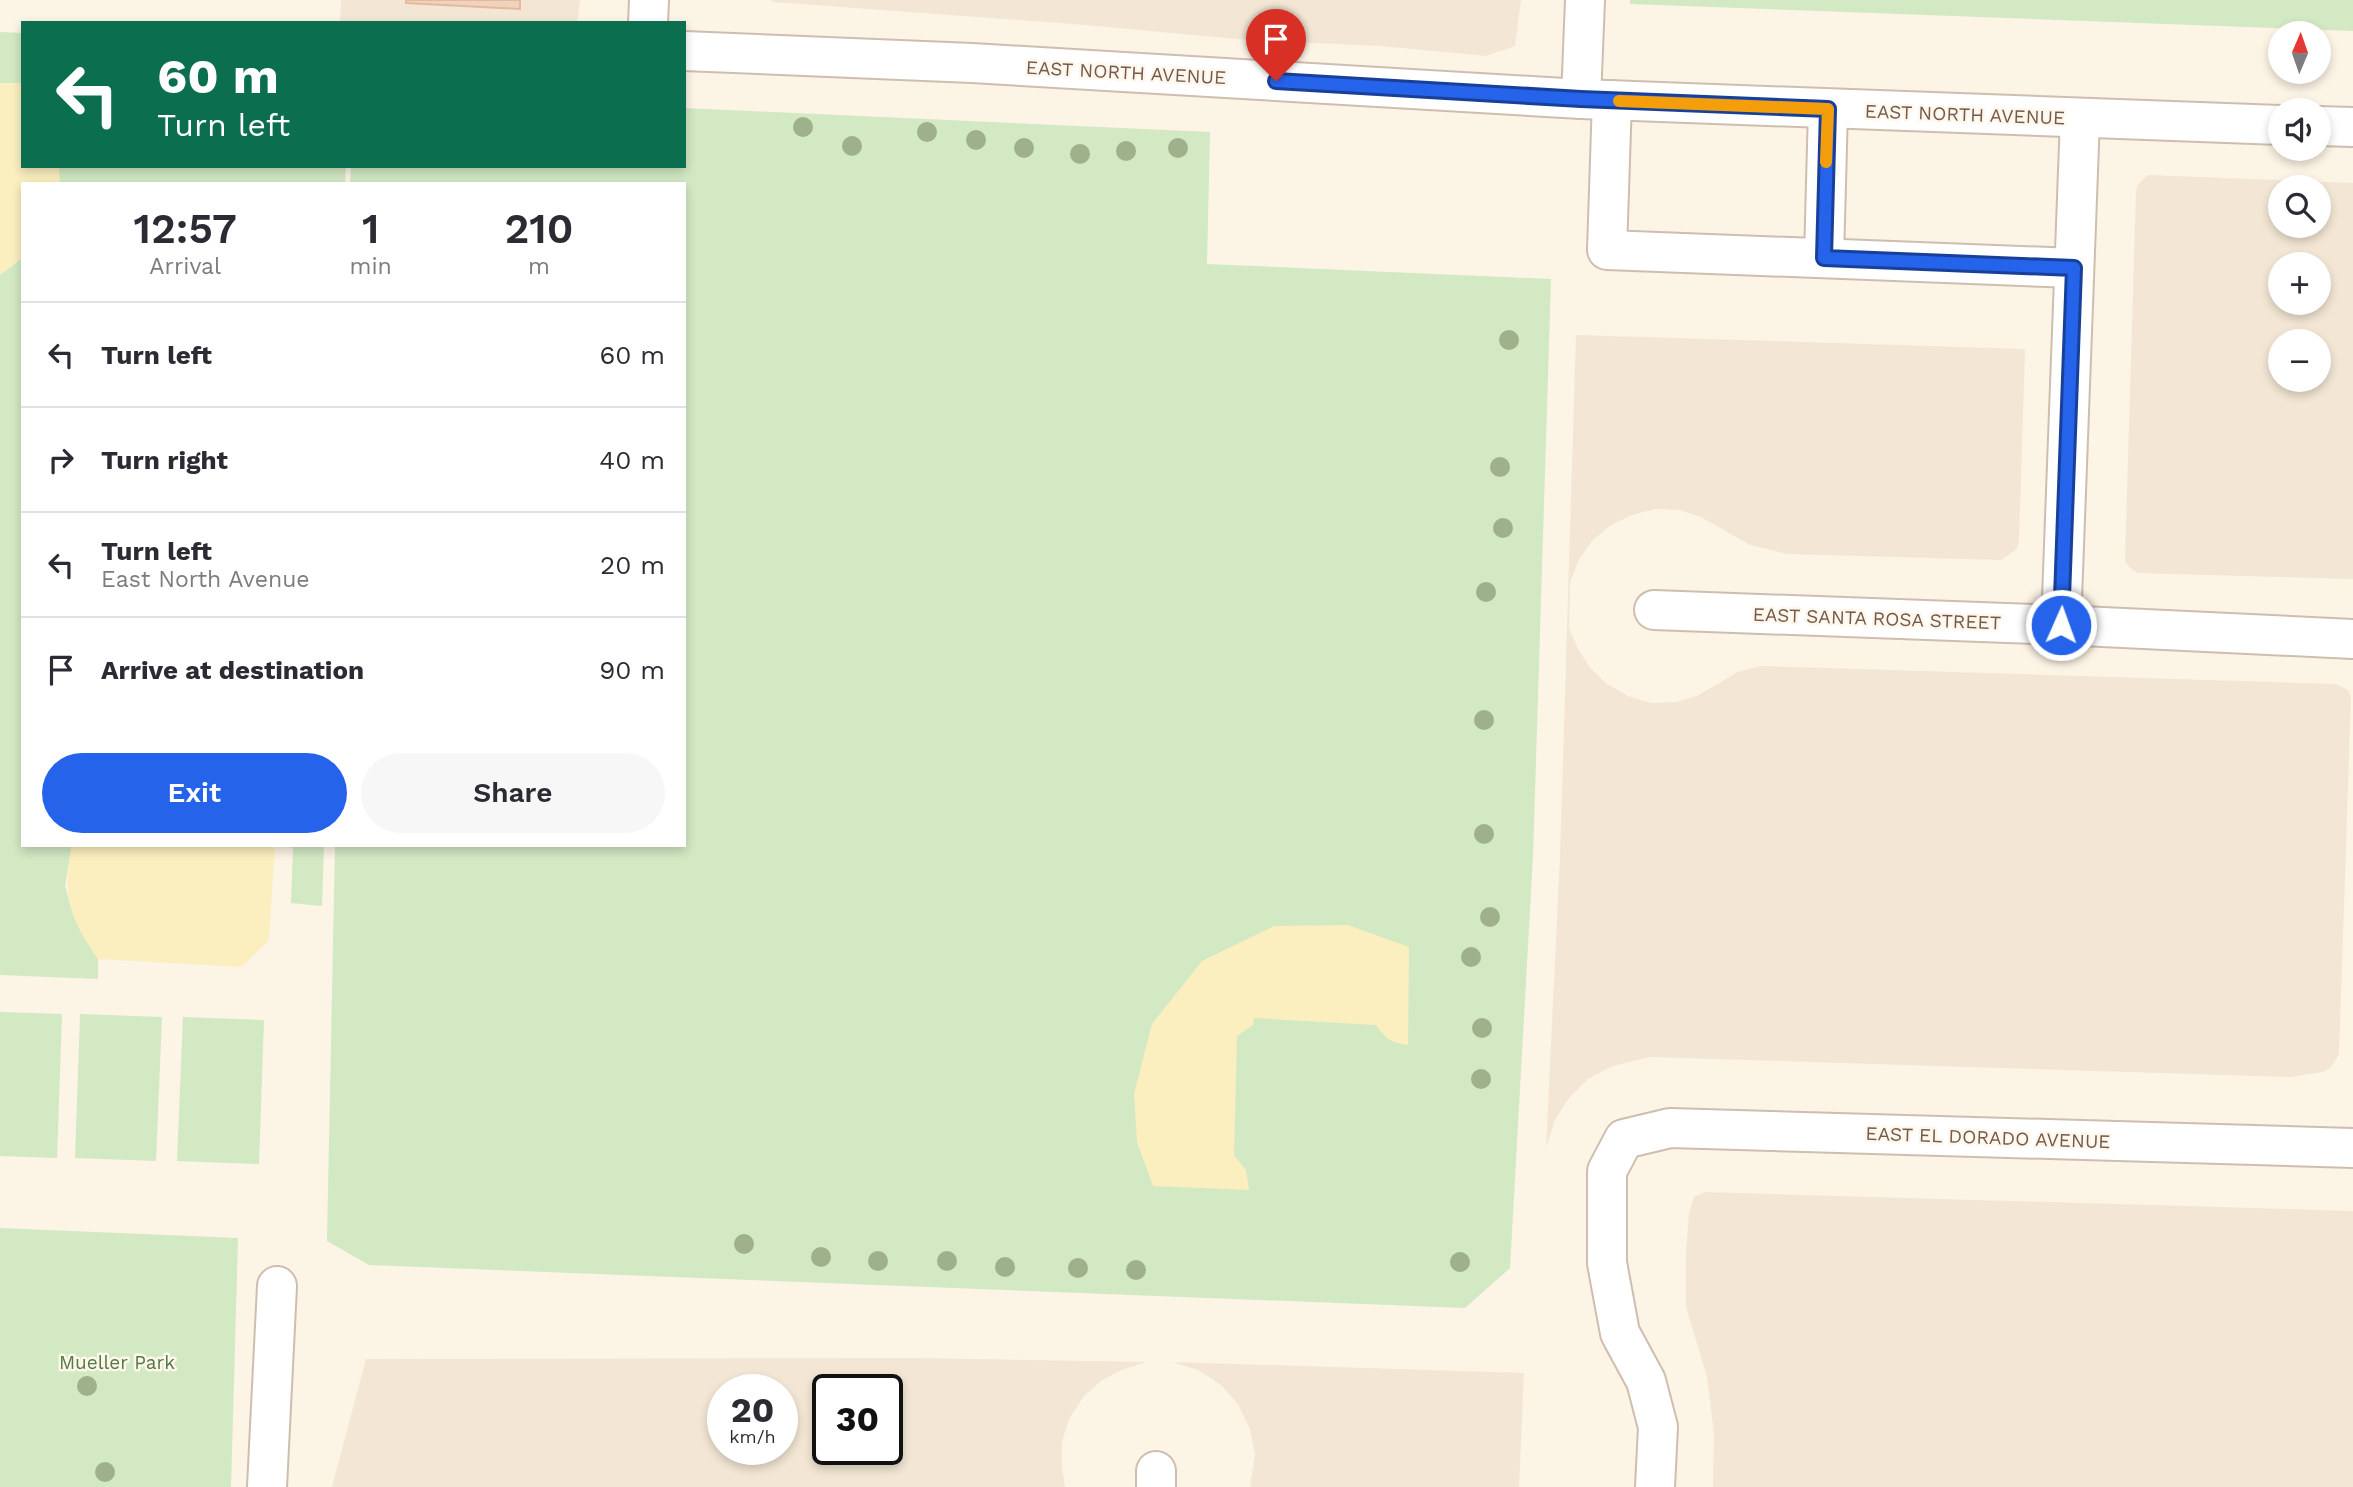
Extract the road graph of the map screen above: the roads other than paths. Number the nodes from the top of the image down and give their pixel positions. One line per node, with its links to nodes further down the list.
1 (649, 0): 3 (street)
2 (1585, 0): 5 (street)
3 (648, 21)
4 (686, 51): 5 (street, EAST NORTH AVENUE)
5 (1597, 100): 6 (street, EAST NORTH AVENUE); 11 (street)
6 (1828, 109): 7 (street, EAST NORTH AVENUE); 11 (street)
7 (2080, 118): 8 (street, EAST NORTH AVENUE); 12 (street)
8 (2268, 125)
9 (2331, 126): 10 (street)
10 (2353, 127)
11 (1824, 258): 12 (street)
12 (2074, 268): 14 (street)
13 (1654, 610): 14 (street, EAST SANTA ROSA STREET)
14 (2061, 625): 15 (street, EAST SANTA ROSA STREET)
15 (2353, 639)
16 (2353, 1147): 19 (street, EAST EL DORADO AVENUE)
17 (277, 1286): 18 (street)
18 (267, 1487)
19 (1655, 1487)

